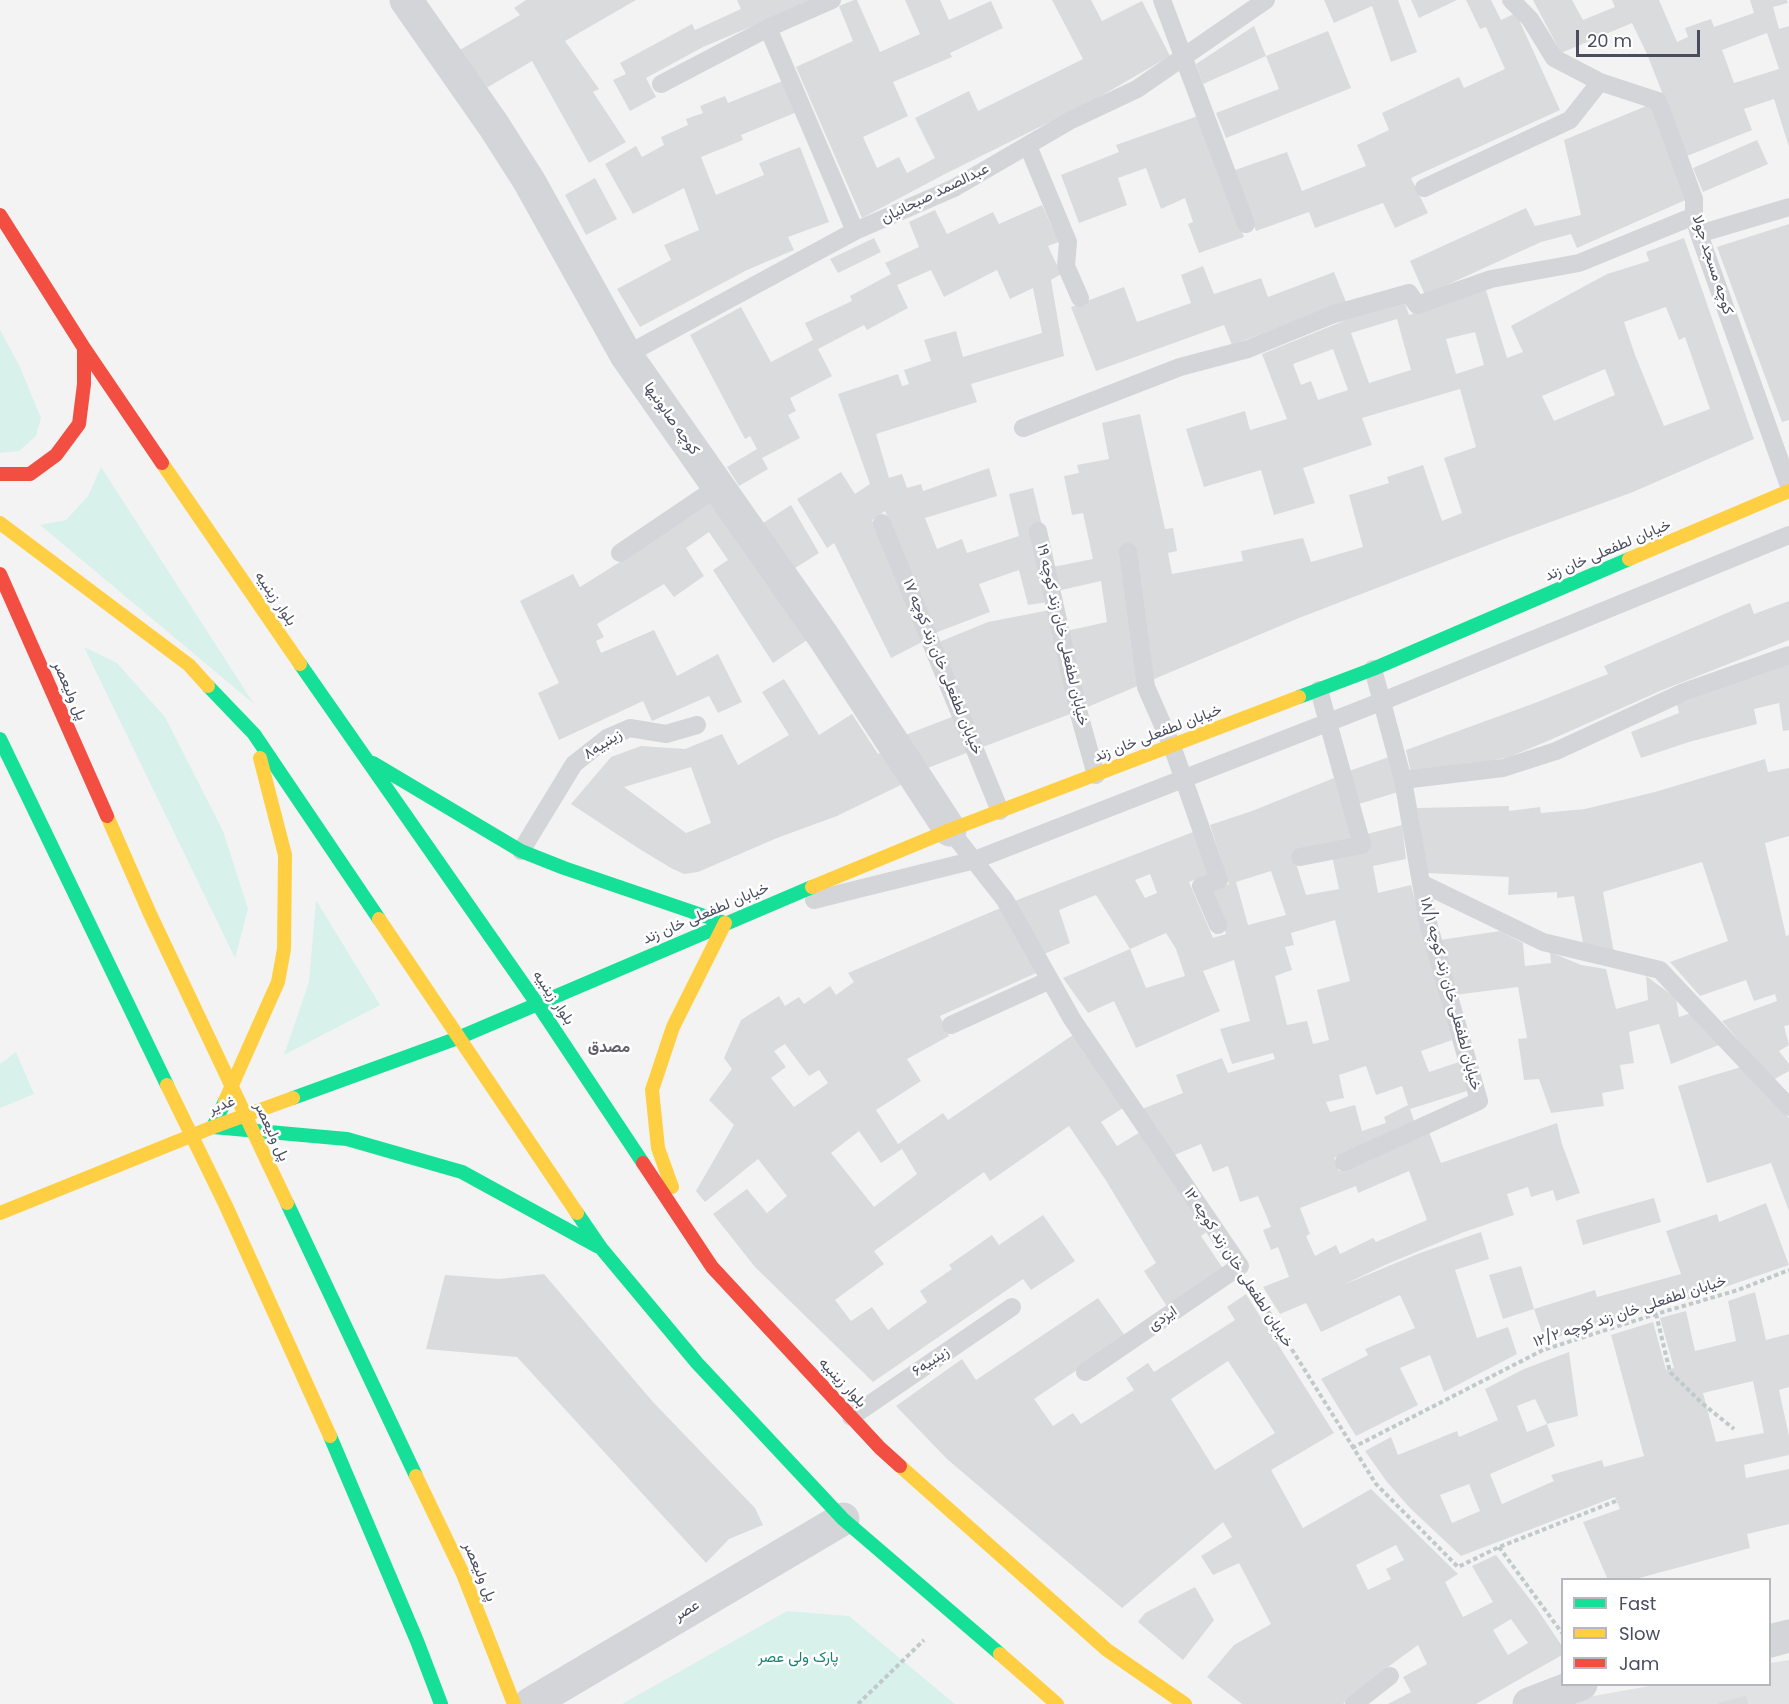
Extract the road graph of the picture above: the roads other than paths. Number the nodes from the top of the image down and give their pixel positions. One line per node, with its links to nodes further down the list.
1 (832, 0): 6 (lane)
2 (1162, 0): 7 (lane)
3 (1266, 0): 7 (lane, عبدالصمد صبحانیان)
4 (1511, 0): 8 (lane)
5 (410, 1): 19 (street, کوچه صابونیها)
6 (768, 28): 9 (lane); 16 (lane)
7 (1184, 58): 10 (lane, عبدالصمد صبحانیان); 14 (lane)
8 (1600, 82): 11 (lane); 15 (lane, کوچه مسجد جولا)
9 (661, 84)
10 (1028, 146): 16 (lane, عبدالصمد صبحانیان); 17 (lane)
11 (1424, 188)
12 (1789, 207): 15 (lane)
13 (0, 215): 18 (main road, بلوار زینبیه)
14 (1246, 224)
15 (1697, 225): 20 (lane); 23 (lane, کوچه مسجد جولا)
16 (855, 231): 19 (lane, عبدالصمد صبحانیان)
17 (1080, 298)
18 (84, 348): 21 (main road); 41 (main road, بلوار زینبیه)
19 (626, 355): 22 (street, کوچه صابونیها)
20 (1023, 428)
21 (0, 474)
22 (719, 486): 30 (lane); 46 (street, کوچه صابونیها)
23 (1789, 486)
24 (1789, 491): 33 (main road, خیابان لطفعلی خان زند)
25 (0, 523): 38 (main road)
26 (882, 523): 45 (lane, خیابان لطفعلی خان زند کوچه ۱۷)
27 (1038, 531): 42 (lane, خیابان لطفعلی خان زند کوچه ۱۹)
28 (1789, 536): 35 (lane)
29 (1128, 552): 40 (lane)
30 (620, 553)
31 (0, 574): 73 (main road, پل ولیعصر, bridge)
32 (1789, 655): 44 (lane)
33 (1373, 669): 34 (main road, خیابان لطفعلی خان زند); 35 (lane)
34 (1318, 690): 36 (lane); 40 (main road, خیابان لطفعلی خان زند)
35 (1383, 701): 36 (lane); 44 (lane)
36 (1327, 723): 43 (lane); 48 (lane)
37 (697, 725): 47 (lane, زینبیه۸)
38 (254, 734): 56 (main road); 58 (main road)
39 (0, 739): 72 (main road, bridge)
40 (1172, 746): 42 (main road, خیابان لطفعلی خان زند); 43 (lane)
41 (362, 755): 47 (main road); 54 (main road, بلوار زینبیه)
42 (1096, 775): 45 (main road, خیابان لطفعلی خان زند)
43 (1183, 779): 49 (lane); 52 (lane)
44 (1403, 780): 50 (lane)
45 (1000, 812): 46 (main road, خیابان لطفعلی خان زند)
46 (950, 830): 49 (lane, خیابان لطفعلی خان زند کوچه ۱۲); 51 (main road, خیابان لطفعلی خان زند)
47 (521, 851): 51 (main road)
48 (1300, 857)
49 (975, 860): 51 (lane); 53 (lane, خیابان لطفعلی خان زند کوچه ۱۲)
50 (1421, 883): 57 (lane); 59 (lane, خیابان لطفعلی خان زند کوچه ۱۸/۱)
51 (725, 922): 54 (main road, خیابان لطفعلی خان زند); 61 (main road)
52 (1218, 925)
53 (1050, 980): 55 (lane); 63 (lane, خیابان لطفعلی خان زند کوچه ۱۲)
54 (538, 1005): 56 (main road, خیابان لطفعلی خان زند); 61 (main road, بلوار زینبیه)
55 (951, 1025)
56 (458, 1038): 58 (main road, غدیر); 62 (main road)
57 (1789, 1107)
58 (213, 1127): 60 (main road, غدیر); 62 (main road)
59 (1344, 1162)
60 (0, 1213)
61 (690, 1235): 66 (main road, بلوار زینبیه)
62 (601, 1248): 67 (main road)
63 (1240, 1266): 65 (lane, ایزدی)
64 (1012, 1307): 66 (lane, ۶زینبیه)
65 (1085, 1372)
66 (851, 1417): 76 (main road, بلوار زینبیه)
67 (843, 1519): 74 (street, عصر); 75 (main road)
68 (1789, 1636): 69 (street)
69 (1771, 1641)
70 (1390, 1676): 77 (lane)
71 (1576, 1686): 78 (street)
72 (441, 1704)
73 (514, 1704)
74 (530, 1704)
75 (1057, 1704)
76 (1185, 1704)
77 (1354, 1704)
78 (1529, 1704)

